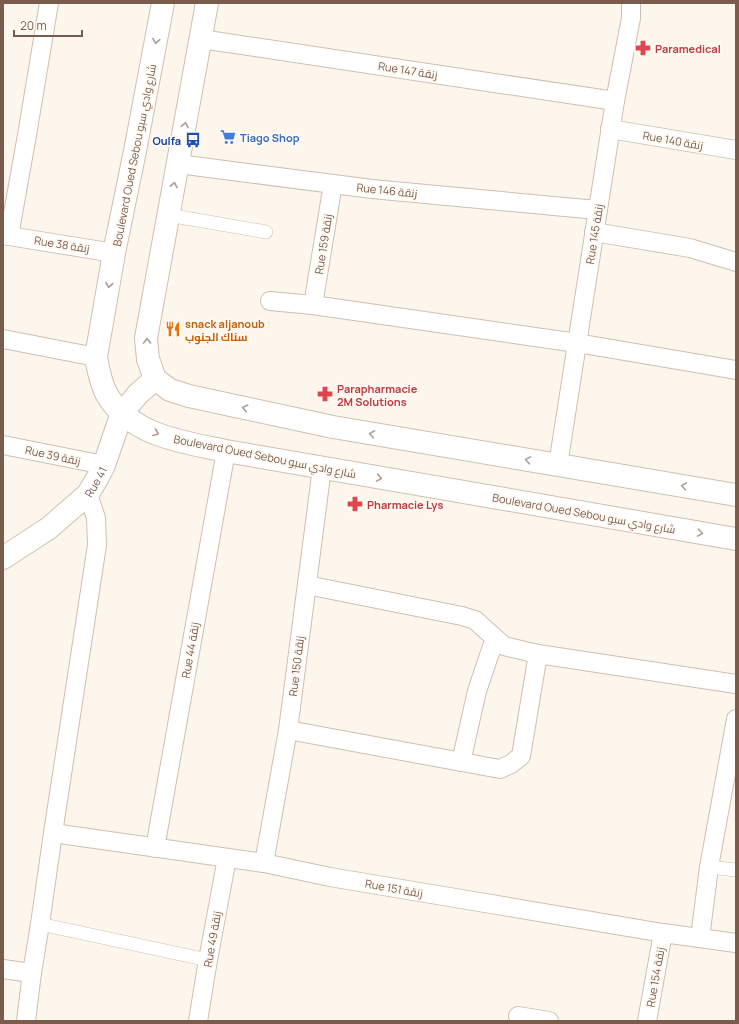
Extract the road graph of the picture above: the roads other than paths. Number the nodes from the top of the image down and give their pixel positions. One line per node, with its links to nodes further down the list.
1 (49, 3): 15 (street)
2 (163, 3): 16 (street, Boulevard Oued Sebou شارع وادي سبو, one-way to 16)
3 (207, 3): 5 (street)
4 (631, 3): 6 (street, Rue 145 زنقة)
5 (201, 39): 6 (street, Rue 147 زنقة); 9 (street, one-way to 5)
6 (615, 101): 7 (street, Rue 145 زنقة)
7 (610, 129): 8 (street, Rue 140 زنقة); 11 (street, Rue 145 زنقة)
8 (736, 150)
9 (178, 164): 10 (street, Rue 146 زنقة); 12 (street, one-way to 9)
10 (333, 184): 11 (street, Rue 146 زنقة); 19 (street, Rue 159 زنقة)
11 (598, 210): 14 (street, Rue 145 زنقة)
12 (168, 215): 13 (street); 24 (street, one-way to 12)
13 (266, 232)
14 (594, 232): 17 (street); 21 (street, Rue 145 زنقة)
15 (6, 236): 16 (street, Rue 38 زنقة)
16 (114, 253): 22 (street, Boulevard Oued Sebou شارع وادي سبو, one-way to 22)
17 (736, 262)
18 (270, 301): 19 (street)
19 (313, 305): 21 (street)
20 (3, 339): 22 (street)
21 (577, 343): 23 (street); 29 (street, Rue 145 زنقة)
22 (96, 357): 25 (street, Boulevard Oued Sebou شارع وادي سبو)
23 (736, 370)
24 (155, 379): 25 (street, Rue 41); 29 (street, one-way to 24)
25 (122, 414): 27 (street, Boulevard Oued Sebou شارع وادي سبو, one-way to 27); 28 (street, Rue 41)
26 (3, 445): 28 (street, Rue 39 زنقة)
27 (226, 451): 30 (street, Boulevard Oued Sebou شارع وادي سبو); 43 (street, Rue 44 زنقة)
28 (104, 465): 31 (street, Rue 41)
29 (558, 465): 32 (street, one-way to 29)
30 (322, 468): 33 (street, Boulevard Oued Sebou شارع وادي سبو, one-way to 33); 35 (street, Rue 150 زنقة)
31 (88, 494): 34 (street, Rue 41); 42 (street)
32 (736, 495)
33 (736, 539)
34 (3, 558)
35 (307, 585): 36 (street); 40 (street, Rue 150 زنقة)
36 (495, 638): 37 (street); 41 (street)
37 (538, 654): 38 (street); 41 (street)
38 (736, 684)
39 (736, 719): 46 (street)
40 (288, 730): 41 (street); 45 (street, Rue 150 زنقة)
41 (461, 762)
42 (52, 833): 43 (street, Rue 151 زنقة); 48 (street)
43 (155, 848): 44 (street, Rue 151 زنقة)
44 (227, 858): 45 (street, Rue 151 زنقة); 52 (street, Rue 49 زنقة)
45 (264, 863): 49 (street, Rue 151 زنقة)
46 (709, 866): 47 (street); 50 (street)
47 (736, 870)
48 (40, 924): 52 (street); 54 (street)
49 (663, 933): 50 (street, Rue 151 زنقة); 59 (street, Rue 154 زنقة)
50 (700, 938): 51 (street, Rue 151 زنقة)
51 (736, 943)
52 (208, 960): 57 (street, Rue 49 زنقة)
53 (3, 969): 54 (street)
54 (32, 973): 56 (street)
55 (518, 1016): 58 (street)
56 (26, 1021)
57 (198, 1021)
58 (549, 1021)
59 (648, 1021)

